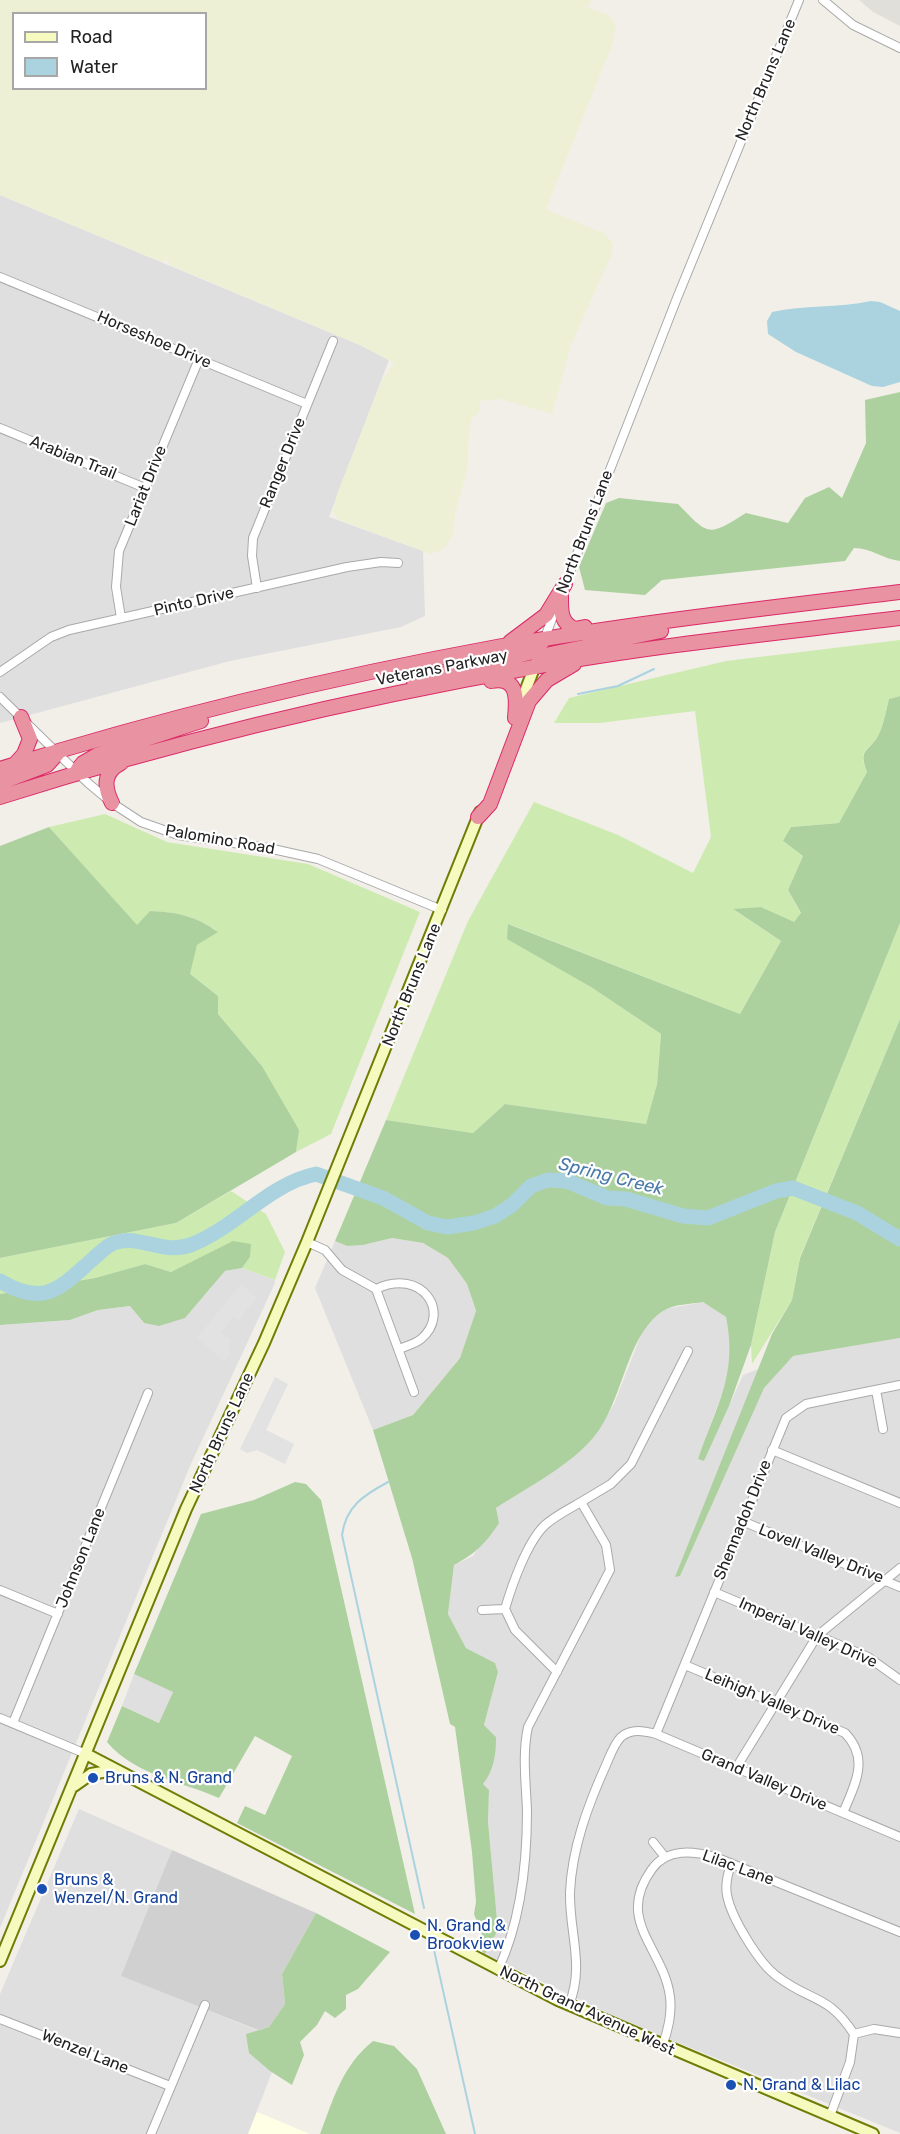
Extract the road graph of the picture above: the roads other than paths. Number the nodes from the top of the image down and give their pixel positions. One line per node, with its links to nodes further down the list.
1 (799, 0): 12 (street, North Bruns Lane)
2 (823, 0): 3 (street)
3 (900, 48)
4 (0, 277): 6 (street, Horseshoe Drive)
5 (333, 341): 7 (street, Ranger Drive)
6 (199, 359): 7 (street, Horseshoe Drive); 9 (street, Lariat Drive)
7 (307, 404): 11 (street, Ranger Drive)
8 (0, 428): 9 (street, Arabian Trail)
9 (146, 488): 16 (street, Lariat Drive)
10 (398, 563): 11 (street, Pinto Drive)
11 (256, 588): 16 (street, Pinto Drive)
12 (563, 590): 15 (highway); 18 (street, North Bruns Lane); 19 (highway)
13 (900, 592): 14 (highway, Veterans Parkway)
14 (757, 610): 15 (highway, Veterans Parkway); 21 (highway)
15 (697, 617): 18 (highway, Veterans Parkway)
16 (121, 618): 22 (street, Pinto Drive)
17 (900, 618): 20 (highway, Veterans Parkway)
18 (544, 640): 19 (highway, Veterans Parkway); 21 (main road, North Bruns Lane); 26 (highway)
19 (502, 646): 23 (highway, Veterans Parkway)
20 (585, 659): 21 (highway, Veterans Parkway); 37 (highway)
21 (535, 667): 25 (highway, Veterans Parkway); 28 (main road, North Bruns Lane)
22 (0, 672)
23 (288, 691): 29 (highway, Veterans Parkway); 33 (highway)
24 (0, 698): 27 (street, Palomino Road)
25 (368, 699): 26 (highway, Veterans Parkway); 28 (highway)
26 (347, 704): 30 (highway, Veterans Parkway)
27 (21, 717): 29 (street, Palomino Road); 31 (highway)
28 (515, 718): 37 (main road, North Bruns Lane)
29 (58, 752): 31 (highway, Veterans Parkway); 33 (street, Palomino Road); 34 (highway)
30 (134, 757): 33 (highway, Veterans Parkway); 36 (highway)
31 (15, 764): 32 (highway, Veterans Parkway)
32 (0, 769)
33 (77, 772): 35 (highway, Veterans Parkway); 36 (street, Palomino Road)
34 (0, 783)
35 (0, 797)
36 (112, 803): 38 (street, Palomino Road)
37 (478, 817): 38 (main road, North Bruns Lane)
38 (442, 909): 39 (main road, North Bruns Lane)
39 (307, 1242): 40 (street); 68 (main road, North Bruns Lane)
40 (376, 1289): 41 (street); 41 (street)
41 (399, 1349): 45 (street)
42 (688, 1352): 49 (street)
43 (900, 1385): 44 (street, Shennadoh Drive)
44 (876, 1390): 47 (street); 48 (street, Shennadoh Drive)
45 (414, 1392)
46 (148, 1393): 59 (street, Johnson Lane)
47 (883, 1429)
48 (772, 1450): 50 (street); 51 (street, Shennadoh Drive)
49 (581, 1502): 57 (street); 62 (street)
50 (900, 1503)
51 (742, 1521): 53 (street, Lovell Valley Drive); 56 (street, Shennadoh Drive)
52 (900, 1568): 53 (street)
53 (886, 1580): 54 (street, Lovell Valley Drive); 60 (street)
54 (900, 1587)
55 (0, 1590): 59 (street)
56 (714, 1592): 60 (street, Imperial Valley Drive); 61 (street, Shennadoh Drive)
57 (505, 1609): 58 (street); 62 (street)
58 (482, 1610)
59 (58, 1614): 66 (street, Johnson Lane)
60 (817, 1636): 63 (street, Imperial Valley Drive); 64 (street)
61 (685, 1665): 64 (street, Leihigh Valley Drive); 67 (street, Shennadoh Drive)
62 (557, 1672): 79 (street)
63 (900, 1680)
64 (776, 1702): 69 (street); 72 (street, Leihigh Valley Drive)
65 (0, 1718): 66 (street)
66 (13, 1723): 68 (street)
67 (656, 1734): 69 (street, Grand Valley Drive); 81 (street, Grand Valley Drive)
68 (86, 1754): 70 (main road, North Grand Avenue West); 71 (main road, North Bruns Lane)
69 (736, 1768): 72 (street, Grand Valley Drive)
70 (120, 1771): 71 (main road); 79 (main road, North Grand Avenue West)
71 (72, 1789): 78 (main road, North Bruns Lane)
72 (843, 1813): 73 (street, Grand Valley Drive)
73 (900, 1837)
74 (653, 1842): 75 (street)
75 (665, 1857): 76 (street, Lilac Lane); 85 (street)
76 (731, 1863): 77 (street, Lilac Lane); 84 (street)
77 (900, 1932)
78 (0, 1961)
79 (498, 1970): 81 (main road, North Grand Avenue West)
80 (205, 2005): 86 (street)
81 (569, 2005): 85 (main road, North Grand Avenue West)
82 (0, 2019): 86 (street, Wenzel Lane)
83 (900, 2033): 84 (street)
84 (854, 2034): 87 (street)
85 (662, 2046): 87 (main road, North Grand Avenue West)
86 (170, 2086): 88 (street)
87 (830, 2116): 89 (main road, North Grand Avenue West)
88 (151, 2134)
89 (873, 2134)

